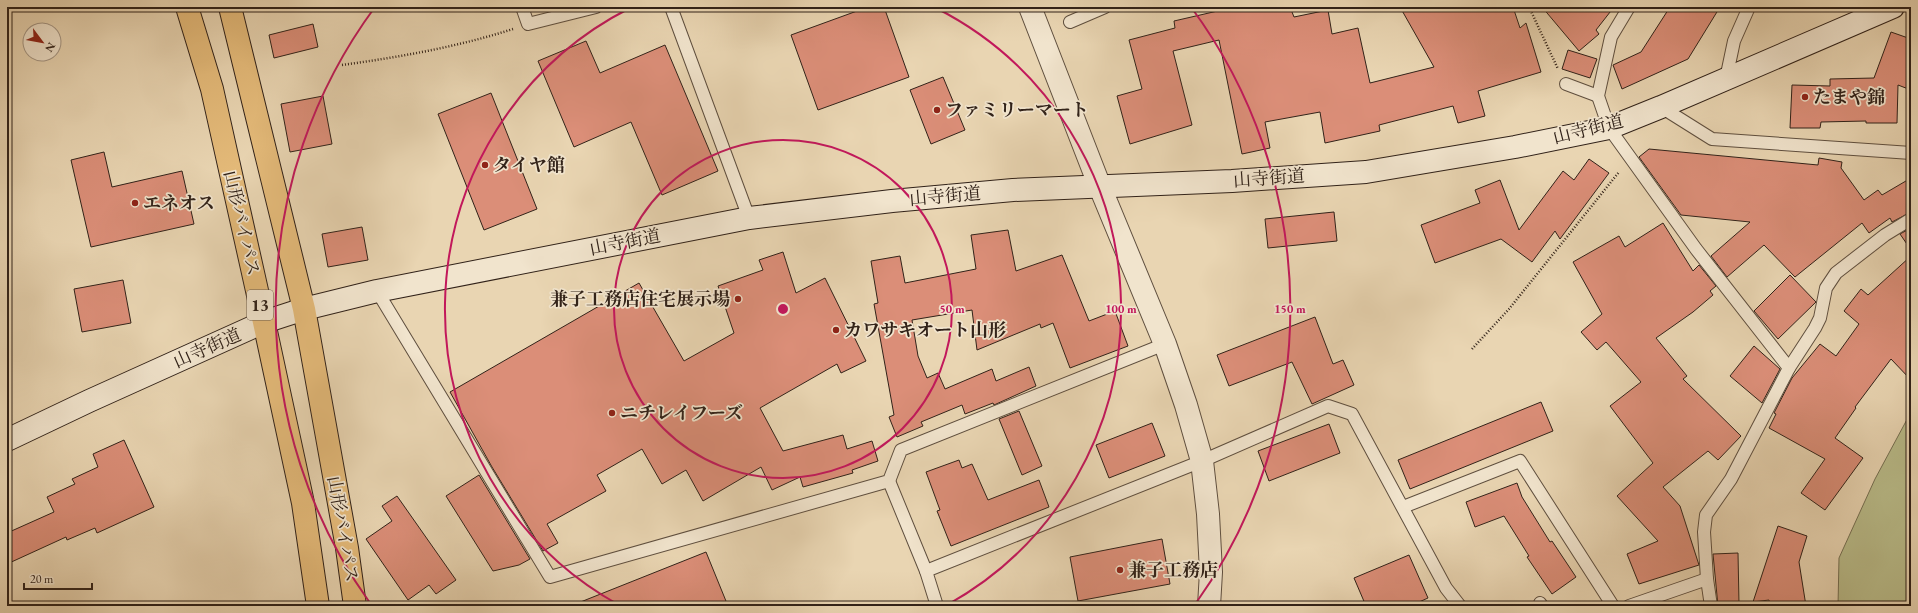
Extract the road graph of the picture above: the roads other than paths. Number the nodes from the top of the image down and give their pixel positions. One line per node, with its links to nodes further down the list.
1 (187, 7): 23 (highway, 山形バイパス / 13)
2 (230, 7): 22 (highway, 山形バイパス / 13)
3 (522, 7): 4 (lane)
4 (596, 7)
5 (671, 7): 19 (lane)
6 (1030, 7): 18 (main road)
7 (1105, 7): 11 (lane)
8 (1629, 7): 14 (lane)
9 (1749, 7): 12 (lane)
10 (1893, 7): 12 (main road, 山寺街道)
11 (1070, 22)
12 (1726, 79): 15 (main road, 山寺街道)
13 (1566, 84): 14 (lane)
14 (1598, 96): 16 (lane)
15 (1661, 107): 16 (main road, 山寺街道); 17 (lane)
16 (1609, 128): 18 (main road, 山寺街道); 25 (lane)
17 (1911, 153)
18 (1100, 187): 19 (main road, 山寺街道); 24 (main road)
19 (749, 218): 21 (main road, 山寺街道)
20 (1911, 219): 25 (lane)
21 (377, 291): 22 (main road, 山寺街道); 28 (lane)
22 (304, 310): 23 (main road, 山寺街道); 33 (highway, 山形バイパス / 13)
23 (264, 322): 26 (main road, 山寺街道); 32 (highway, 山形バイパス / 13)
24 (1165, 344): 27 (main road); 28 (lane)
25 (1789, 368): 31 (lane)
26 (7, 440)
27 (1202, 461): 29 (lane); 30 (lane); 35 (main road)
28 (889, 481): 30 (lane)
29 (1403, 507): 36 (lane); 37 (lane)
30 (926, 571): 34 (lane)
31 (1707, 580): 38 (lane); 39 (lane)
32 (318, 606)
33 (355, 606)
34 (937, 606)
35 (1209, 606)
36 (1460, 606)
37 (1613, 606)
38 (1629, 606)
39 (1711, 606)

